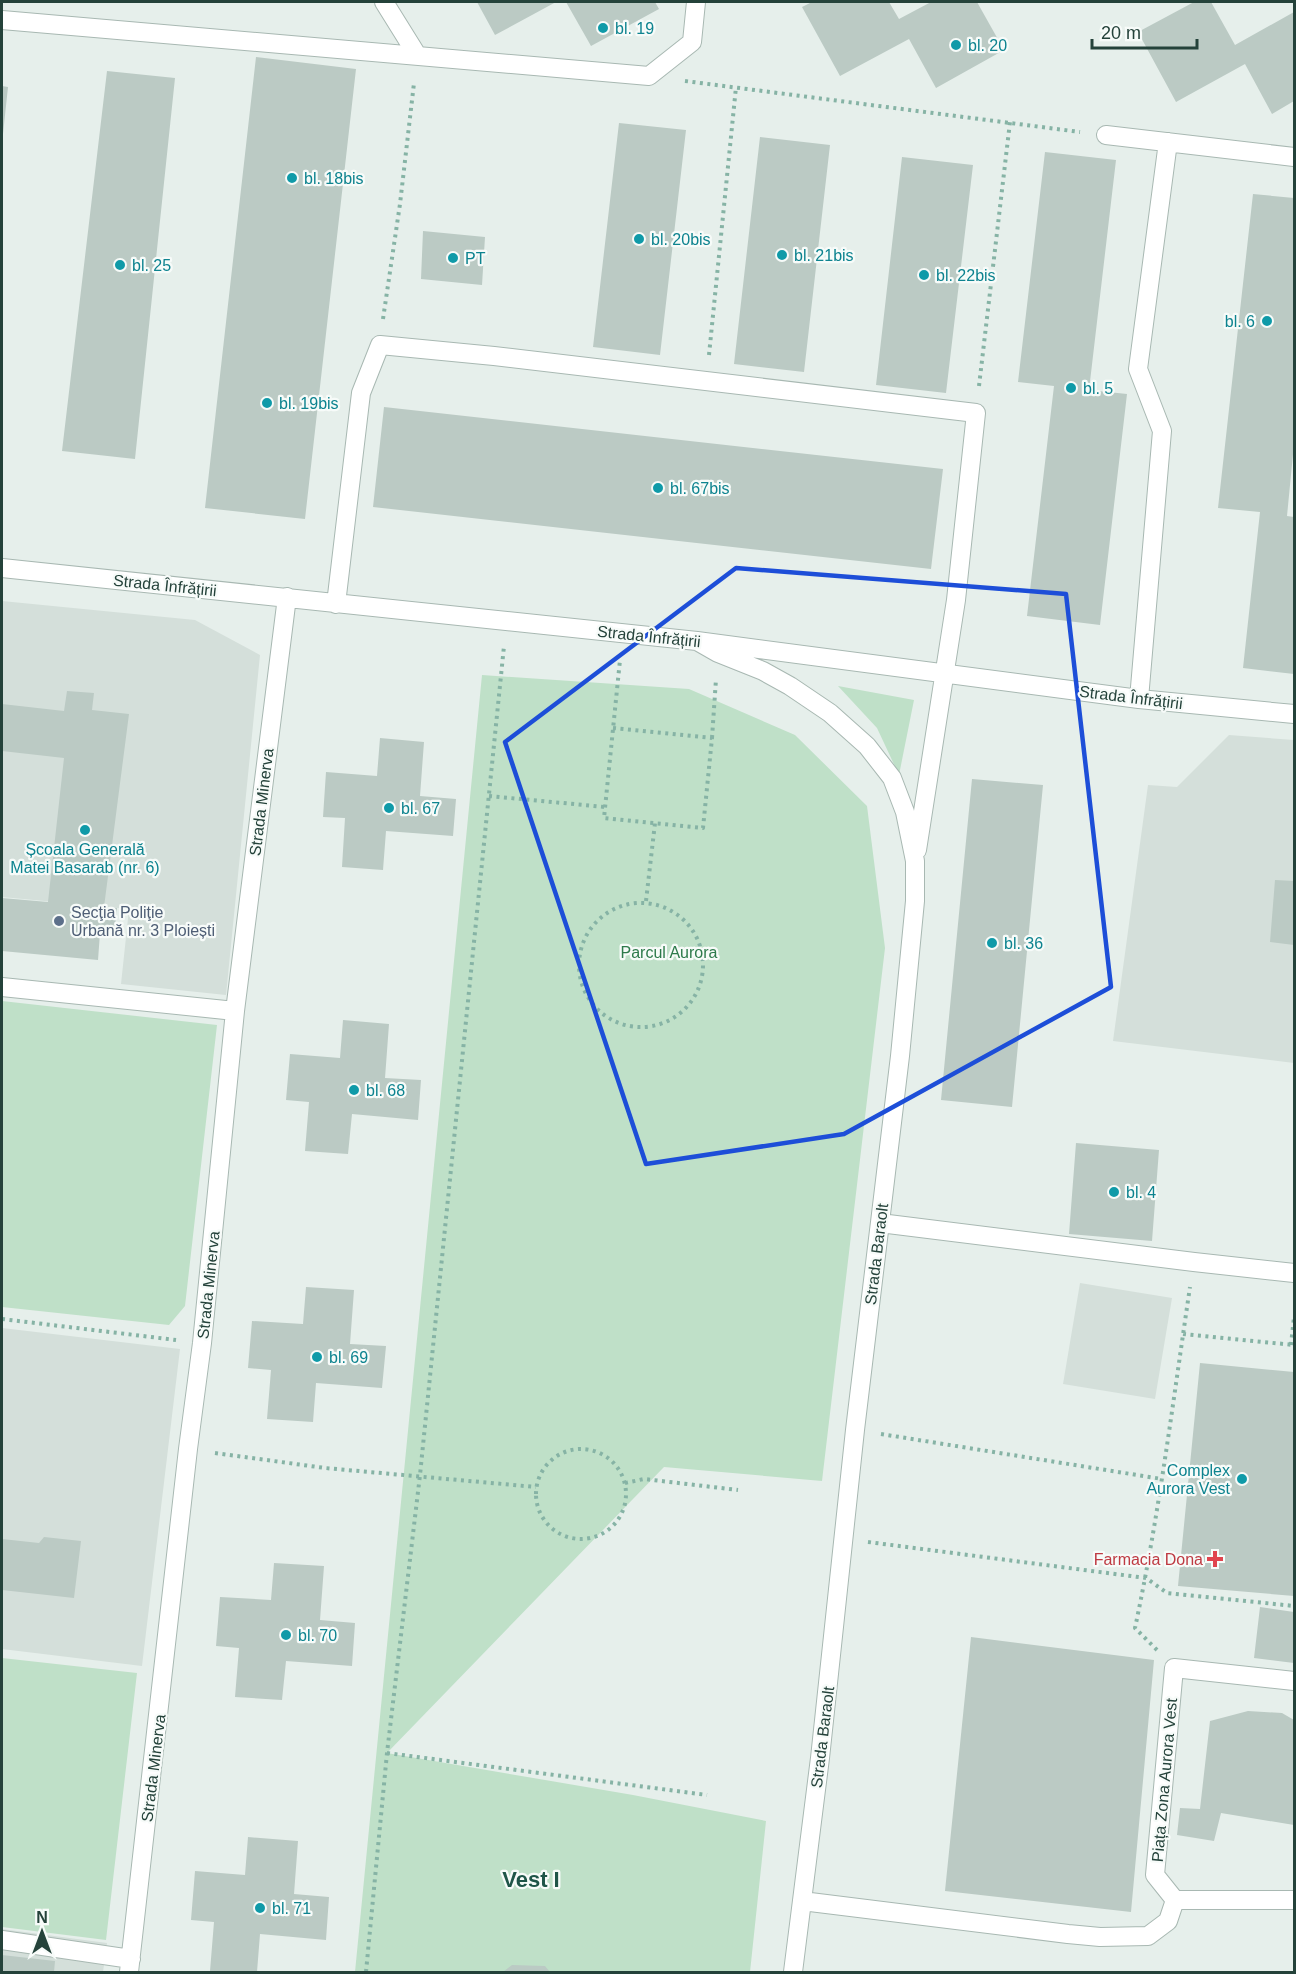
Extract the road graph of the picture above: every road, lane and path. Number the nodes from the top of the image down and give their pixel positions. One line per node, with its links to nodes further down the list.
1 (384, 2): 4 (street)
2 (696, 2): 5 (street)
3 (2, 20): 4 (street)
4 (417, 55): 5 (street); 11 (path)
5 (649, 76): 6 (path)
6 (736, 87): 7 (path); 12 (path)
7 (1010, 122): 8 (path); 13 (path)
8 (1106, 135): 9 (street)
9 (1168, 142): 10 (street); 22 (street)
10 (1294, 157)
11 (380, 345): 12 (street); 16 (street)
12 (706, 381): 13 (street)
13 (976, 413): 21 (street)
14 (2, 568): 15 (street, Strada Înfrățirii)
15 (287, 597): 16 (street, Strada Înfrățirii); 32 (street, Strada Minerva)
16 (336, 604): 17 (street, Strada Înfrățirii)
17 (506, 622): 18 (street, Strada Înfrățirii); 26 (path)
18 (622, 633): 19 (street, Strada Înfrățirii); 24 (path)
19 (697, 641): 20 (street, Strada Baraolt); 21 (street, Strada Înfrățirii)
20 (718, 653): 25 (path); 29 (street, Strada Baraolt)
21 (945, 673): 22 (street, Strada Înfrățirii); 29 (street)
22 (1139, 699): 23 (street, Strada Înfrățirii)
23 (1294, 714)
24 (612, 728): 25 (path); 27 (path)
25 (712, 738): 28 (path)
26 (489, 796): 27 (path); 43 (path)
27 (605, 807): 28 (path)
28 (655, 823): 30 (path)
29 (915, 861): 33 (street, Strada Baraolt)
30 (646, 901): 30 (path)
31 (2, 987): 32 (street)
32 (235, 1011): 39 (street, Strada Minerva)
33 (880, 1223): 34 (street); 41 (street, Strada Baraolt)
34 (1194, 1262): 35 (street); 38 (path)
35 (1294, 1273)
36 (1294, 1317): 40 (path)
37 (2, 1319): 39 (path)
38 (1183, 1334): 40 (path); 44 (path)
39 (202, 1343): 42 (street, Strada Minerva)
40 (1293, 1345)
41 (855, 1430): 44 (path); 48 (street, Strada Baraolt)
42 (188, 1449): 43 (path); 59 (street, Strada Minerva)
43 (420, 1475): 46 (path); 53 (path)
44 (1162, 1479): 49 (path)
45 (625, 1483): 46 (path); 46 (path); 47 (path)
46 (536, 1487)
47 (738, 1490)
48 (844, 1539): 49 (path); 57 (street, Strada Baraolt)
49 (1146, 1578): 50 (path); 51 (path)
50 (1294, 1606)
51 (1174, 1668): 52 (street); 55 (street, Piața Zona Aurora Vest)
52 (1294, 1681)
53 (387, 1753): 54 (path); 60 (path)
54 (707, 1795)
55 (1175, 1900): 56 (street); 57 (street)
56 (1294, 1900)
57 (802, 1901): 61 (street, Strada Baraolt)
58 (2, 1940): 59 (street)
59 (130, 1966)
60 (366, 1972)
61 (793, 1972)

